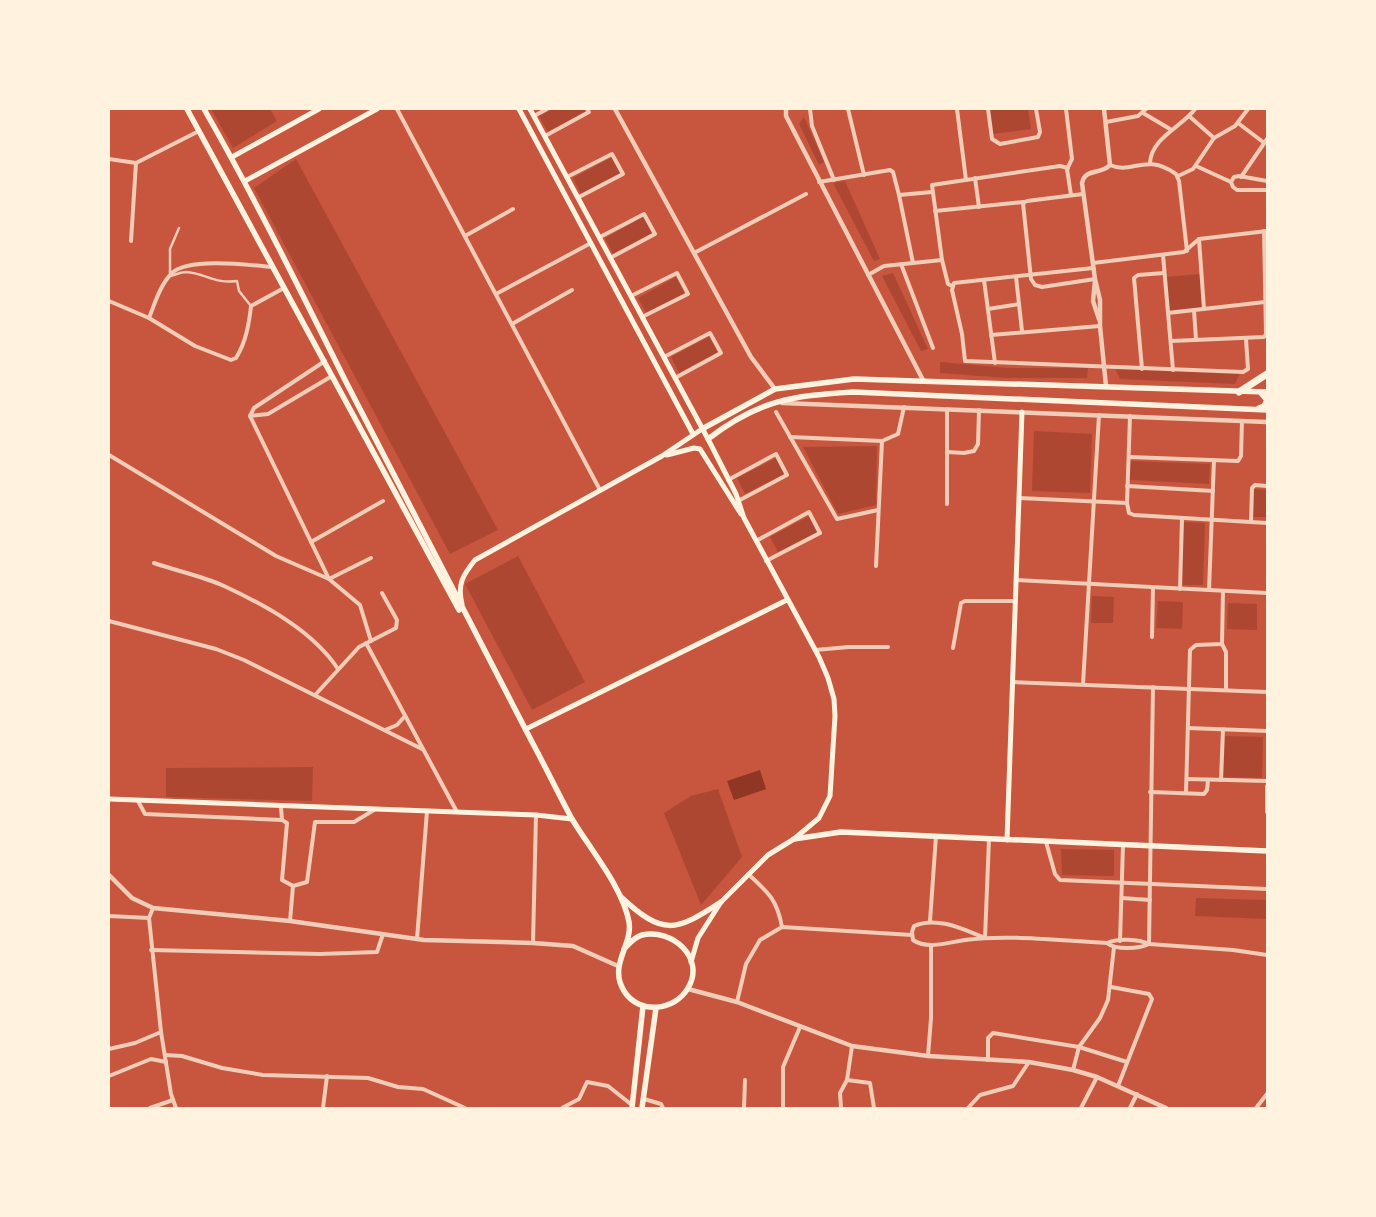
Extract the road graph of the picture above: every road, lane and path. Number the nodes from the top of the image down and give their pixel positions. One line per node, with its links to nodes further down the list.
1 (187, 109): 27 (main road)
2 (204, 109): 32 (main road)
3 (319, 109): 32 (main road)
4 (377, 109): 44 (main road)
5 (397, 109): 63 (street)
6 (519, 109): 67 (main road)
7 (530, 109): 22 (main road)
8 (547, 109): 22 (street)
9 (588, 109): 28 (street)
10 (614, 109): 69 (street)
11 (786, 109): 48 (street)
12 (810, 109): 45 (street)
13 (848, 109): 39 (street)
14 (957, 109): 46 (street)
15 (988, 109): 16 (street)
16 (1036, 109)
17 (1066, 109): 38 (street)
18 (1104, 109): 24 (street)
19 (1195, 109): 23 (street)
20 (1248, 109): 25 (street)
21 (1145, 111): 24 (street); 26 (street)
22 (534, 116): 28 (main road)
23 (1189, 116): 26 (street); 29 (street)
24 (1106, 122): 36 (street)
25 (1238, 123): 29 (street); 31 (street)
26 (1170, 129): 35 (street)
27 (199, 130): 34 (street); 76 (main road)
28 (545, 136): 41 (main road)
29 (1214, 138): 37 (street)
30 (1267, 139): 31 (street)
31 (1263, 142): 42 (street)
32 (232, 157): 44 (main road)
33 (109, 159): 34 (street)
34 (136, 163): 66 (street)
35 (1150, 163): 36 (street); 40 (street)
36 (1110, 165): 53 (street)
37 (1196, 166): 40 (street); 49 (street)
38 (1068, 168): 43 (street); 55 (street)
39 (864, 175): 45 (street); 54 (street)
40 (1178, 176): 68 (street)
41 (568, 177): 56 (main road); 56 (street)
42 (1242, 177): 47 (street); 49 (street)
43 (975, 178): 46 (street); 58 (street)
44 (245, 180): 179 (main road)
45 (834, 180): 48 (street)
46 (966, 180): 51 (street)
47 (1267, 181)
48 (819, 182): 78 (street)
49 (1231, 182): 50 (street)
50 (1267, 190)
51 (932, 192): 54 (street); 60 (street)
52 (806, 194): 69 (street)
53 (1083, 194): 55 (street); 75 (street)
54 (899, 195): 73 (street)
55 (1071, 195): 57 (street)
56 (578, 198): 64 (main road)
57 (1024, 202): 58 (street); 79 (street)
58 (979, 207): 60 (street)
59 (513, 209): 63 (street)
60 (935, 211): 72 (street)
61 (179, 228): 80 (street)
62 (1266, 231): 65 (street); 90 (street)
63 (465, 236): 87 (street)
64 (600, 237): 71 (main road); 71 (street)
65 (1199, 239): 68 (street); 94 (street)
66 (131, 241)
67 (591, 243): 87 (street); 136 (main road)
68 (1187, 252): 70 (street)
69 (694, 253): 118 (street)
70 (1163, 255): 75 (street); 77 (street)
71 (610, 258): 88 (main road)
72 (942, 260): 73 (street); 84 (street)
73 (912, 263): 74 (street)
74 (901, 264): 78 (street); 106 (street)
75 (1093, 265): 79 (street); 82 (street)
76 (272, 267): 80 (street); 85 (main road)
77 (1164, 273): 96 (street); 111 (street)
78 (868, 275): 116 (street)
79 (1031, 275): 81 (street); 82 (street)
80 (170, 276): 92 (street); 98 (street)
81 (1016, 277): 83 (street); 91 (street)
82 (1095, 279): 100 (street)
83 (984, 280): 84 (street); 93 (street)
84 (952, 286): 109 (street)
85 (284, 288): 92 (street); 108 (main road)
86 (572, 290): 99 (street)
87 (496, 294): 99 (street)
88 (630, 296): 97 (main road); 97 (street)
89 (109, 300): 98 (street)
90 (1265, 302): 94 (street); 103 (street)
91 (1019, 304): 93 (street); 101 (street)
92 (251, 306): 98 (street)
93 (988, 309): 102 (street)
94 (1204, 309): 95 (street)
95 (1194, 310): 96 (street); 104 (street)
96 (1168, 313): 105 (street)
97 (642, 317): 107 (main road)
98 (149, 318)
99 (512, 324): 148 (street)
100 (1100, 324): 101 (street); 110 (street)
101 (1022, 331): 102 (street)
102 (991, 335): 109 (street)
103 (1246, 339): 104 (street); 112 (street)
104 (1196, 340): 105 (street)
105 (1171, 341): 112 (street)
106 (933, 348)
107 (664, 358): 115 (main road); 115 (street)
108 (325, 361): 114 (main road); 131 (street)
109 (995, 363): 110 (street)
110 (1104, 367): 111 (street); 117 (street)
111 (1142, 369): 112 (street)
112 (1173, 370)
113 (1267, 374): 119 (highway)
114 (333, 375): 131 (street); 179 (main road)
115 (674, 378): 135 (main road)
116 (923, 380): 117 (main road); 118 (main road)
117 (1106, 386): 119 (main road)
118 (775, 389): 135 (main road)
119 (1239, 392): 120 (main road)
120 (1259, 392): 121 (main road); 125 (main road)
121 (1267, 392)
122 (773, 402): 123 (street); 125 (main road); 138 (main road)
123 (904, 407): 124 (street); 139 (street)
124 (947, 409): 126 (street); 140 (street)
125 (1257, 409): 127 (main road)
126 (979, 410): 129 (street); 140 (street)
127 (1267, 410)
128 (776, 412): 137 (street)
129 (1022, 412): 130 (street); 150 (main road)
130 (1099, 415): 132 (street); 153 (street)
131 (250, 416): 163 (street)
132 (1130, 416): 133 (street); 143 (street)
133 (1242, 421): 134 (street); 144 (street)
134 (1267, 422)
135 (702, 429): 136 (main road); 138 (main road)
136 (694, 434): 142 (main road)
137 (790, 437): 139 (street); 156 (street)
138 (708, 439): 145 (main road)
139 (882, 441): 156 (street)
140 (947, 452): 154 (street)
141 (109, 455): 168 (street)
142 (662, 456): 148 (main road); 157 (main road)
143 (1129, 457): 144 (street); 146 (street)
144 (1214, 460): 149 (street)
145 (728, 480): 152 (main road); 152 (street)
146 (1127, 486): 149 (street); 155 (street)
147 (1267, 486): 160 (street)
148 (600, 490): 179 (main road)
149 (1213, 491): 159 (street)
150 (1019, 498): 153 (street); 169 (main road)
151 (383, 501): 163 (street)
152 (738, 501): 157 (main road)
153 (1094, 502): 155 (street); 170 (street)
154 (947, 504)
155 (1127, 504): 158 (street)
156 (878, 510): 167 (street)
157 (744, 518): 162 (main road)
158 (1182, 518): 159 (street); 172 (street)
159 (1212, 519): 160 (street); 173 (street)
160 (1251, 522): 161 (street)
161 (1267, 522)
162 (756, 541): 165 (main road); 165 (street)
163 (311, 542): 168 (street)
164 (371, 558): 168 (street)
165 (766, 561): 177 (main road)
166 (154, 563): 187 (street)
167 (876, 566)
168 (329, 578): 182 (street)
169 (1016, 580): 170 (street); 178 (main road)
170 (1089, 584): 171 (street); 189 (street)
171 (1153, 588): 172 (street); 181 (street)
172 (1180, 589): 173 (street)
173 (1209, 590): 174 (street)
174 (1223, 591): 176 (street); 183 (street)
175 (382, 593): 182 (street)
176 (1267, 593)
177 (786, 600): 186 (main road); 197 (main road)
178 (1015, 601): 185 (street); 188 (main road)
179 (464, 614): 197 (main road)
180 (109, 621): 194 (street)
181 (1152, 637)
182 (368, 642): 187 (street); 195 (street)
183 (1222, 644): 191 (street); 192 (street)
184 (888, 647): 186 (street)
185 (953, 648)
186 (816, 650): 221 (main road)
187 (338, 669): 194 (street)
188 (1011, 682): 189 (street); 223 (main road)
189 (1083, 684): 190 (street)
190 (1153, 687): 191 (street); 207 (street)
191 (1189, 689): 192 (street); 196 (street)
192 (1226, 690): 193 (street)
193 (1267, 692)
194 (316, 694): 199 (street)
195 (405, 716): 199 (street); 201 (street)
196 (1188, 728): 198 (street); 202 (street)
197 (526, 729): 218 (main road)
198 (1223, 729): 200 (street); 204 (street)
199 (385, 730): 201 (street)
200 (1267, 731)
201 (422, 749): 215 (street)
202 (1186, 779): 203 (street); 208 (street)
203 (1208, 780): 204 (street); 208 (street)
204 (1221, 780): 205 (street)
205 (1267, 781)
206 (1267, 786): 211 (street)
207 (1150, 792): 208 (street); 226 (street)
208 (1186, 793)
209 (109, 799): 210 (main road)
210 (138, 801): 212 (main road); 219 (street)
211 (1267, 804): 216 (street)
212 (281, 807): 213 (main road); 219 (street)
213 (374, 810): 214 (main road); 232 (street)
214 (427, 811): 215 (main road); 247 (street)
215 (457, 812): 217 (main road)
216 (1267, 812)
217 (536, 815): 218 (main road); 249 (street)
218 (572, 818): 234 (main road)
219 (282, 820): 232 (street)
220 (936, 836): 221 (main road); 222 (main road); 242 (street)
221 (794, 839): 228 (main road)
222 (989, 839): 223 (main road); 246 (street)
223 (1007, 840): 224 (main road)
224 (1046, 842): 225 (main road); 230 (street)
225 (1123, 845): 226 (main road); 230 (street)
226 (1152, 846): 227 (main road); 231 (street)
227 (1267, 851)
228 (748, 874): 237 (main road); 243 (street)
229 (109, 875): 238 (street)
230 (1122, 884): 231 (street); 235 (street)
231 (1151, 885): 233 (street); 236 (street)
232 (293, 886): 241 (street)
233 (1267, 889)
234 (619, 895): 237 (main road); 254 (main road)
235 (1122, 898): 236 (street); 248 (street)
236 (1150, 900): 251 (street)
237 (721, 902): 257 (main road)
238 (153, 908): 240 (street); 241 (street)
239 (109, 916): 240 (street)
240 (149, 918): 255 (street)
241 (290, 921): 244 (street)
242 (930, 921): 245 (street); 246 (street)
243 (782, 927): 245 (street); 261 (street)
244 (383, 934): 247 (street); 255 (street)
245 (912, 935): 252 (street)
246 (985, 938): 250 (street); 252 (street)
247 (417, 940): 249 (street)
248 (1120, 941): 250 (street); 251 (street)
249 (533, 942): 258 (street)
250 (1106, 943): 253 (street)
251 (1149, 944): 253 (street); 256 (street)
252 (931, 945): 270 (street)
253 (1114, 947): 259 (street)
254 (624, 949): 257 (main road); 258 (main road)
255 (150, 950): 265 (street)
256 (1267, 955)
257 (691, 962): 260 (main road)
258 (618, 966): 262 (main road)
259 (1111, 987): 267 (street); 274 (street)
260 (688, 989): 261 (street); 263 (main road)
261 (738, 1002): 264 (street)
262 (643, 1006): 263 (main road); 286 (main road)
263 (656, 1008): 284 (main road)
264 (800, 1026): 266 (street); 295 (street)
265 (161, 1032): 268 (street); 269 (street)
266 (852, 1046): 270 (street); 280 (street)
267 (1079, 1047): 271 (street); 274 (street); 275 (street)
268 (109, 1049)
269 (165, 1055): 272 (street); 277 (street)
270 (928, 1056): 271 (street)
271 (988, 1060): 273 (street)
272 (166, 1062): 276 (street); 285 (street)
273 (1029, 1062): 275 (street); 298 (street)
274 (1127, 1062): 281 (street)
275 (1073, 1070): 278 (street)
276 (109, 1076)
277 (327, 1076): 289 (street); 290 (street)
278 (1097, 1077): 281 (street); 299 (street)
279 (745, 1080): 294 (street)
280 (847, 1080): 296 (street); 297 (street)
281 (1118, 1086): 282 (street)
282 (1137, 1094): 300 (street); 301 (street)
283 (1267, 1094): 302 (street)
284 (644, 1099): 292 (main road); 293 (street)
285 (173, 1100): 287 (street); 288 (street)
286 (632, 1107): 291 (street)
287 (150, 1108)
288 (176, 1108)
289 (323, 1108)
290 (465, 1108)
291 (562, 1108)
292 (642, 1108)
293 (663, 1108)
294 (744, 1108)
295 (783, 1108)
296 (841, 1108)
297 (874, 1108)
298 (968, 1108)
299 (1081, 1108)
300 (1130, 1108)
301 (1166, 1108)
302 (1256, 1108)

